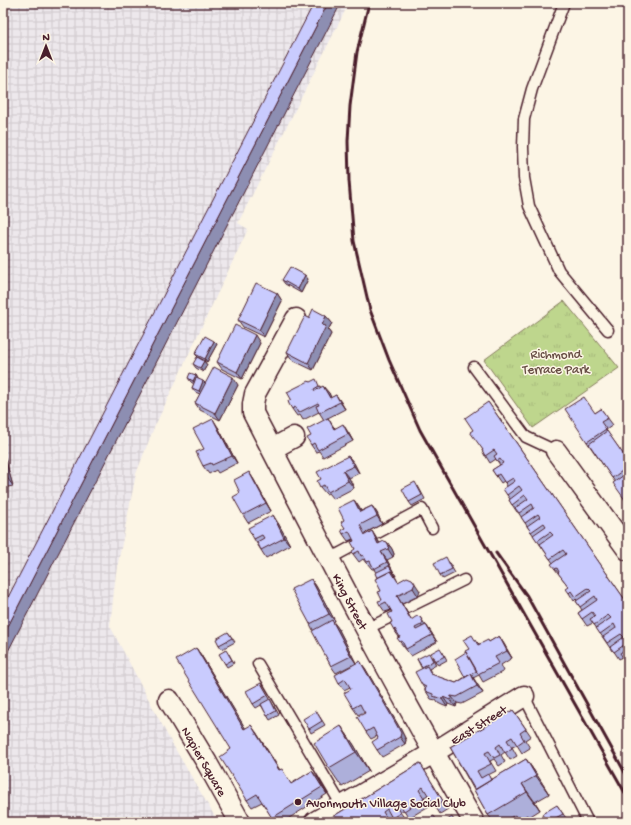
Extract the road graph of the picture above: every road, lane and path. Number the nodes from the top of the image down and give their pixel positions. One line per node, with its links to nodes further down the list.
1 (564, 3): 3 (lane)
2 (296, 319): 6 (street, King Street)
3 (608, 330)
4 (474, 367): 7 (lane)
5 (294, 437): 6 (street)
6 (272, 449): 12 (street, King Street)
7 (556, 451): 11 (street)
8 (432, 528): 9 (lane)
9 (368, 538)
10 (357, 544): 12 (lane)
11 (628, 550)
12 (329, 559): 16 (street, King Street)
13 (464, 580): 14 (lane)
14 (405, 609)
15 (394, 615): 16 (lane)
16 (366, 629): 20 (street, King Street)
17 (258, 664): 21 (lane)
18 (524, 696): 20 (street, East Street); 25 (lane)
19 (169, 700): 22 (street, Napier Square)
20 (433, 752): 21 (street, East Street); 24 (street, King Street)
21 (342, 806): 23 (street, East Street)
22 (240, 822)
23 (315, 822)
24 (474, 822)
25 (588, 822)

